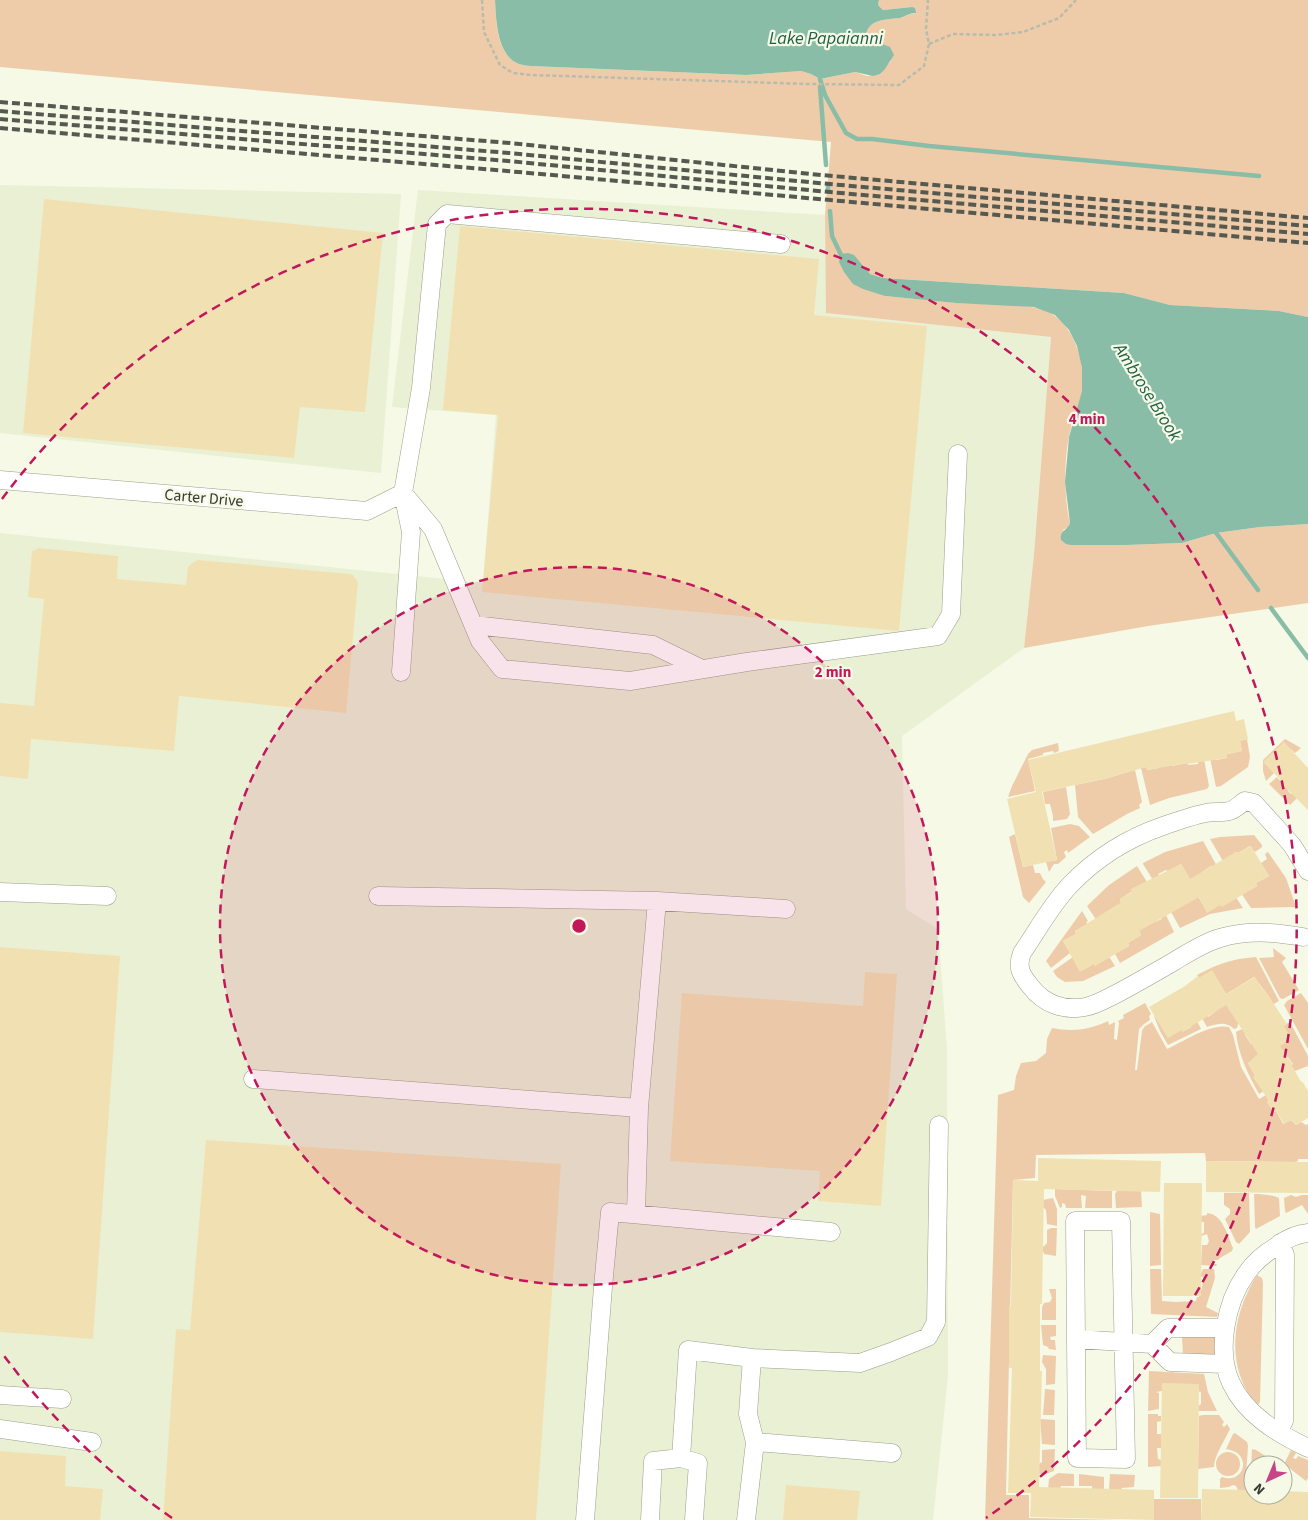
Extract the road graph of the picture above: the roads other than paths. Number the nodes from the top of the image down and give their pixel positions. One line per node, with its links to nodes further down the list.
1 (782, 244): 4 (street)
2 (958, 454): 6 (street)
3 (0, 480): 4 (street, Carter Drive)
4 (403, 493): 5 (street); 7 (street)
5 (474, 625): 6 (street); 6 (street)
6 (702, 669)
7 (401, 672)
8 (1308, 871): 14 (street)
9 (0, 892): 10 (street)
10 (107, 896)
11 (378, 896): 12 (street)
12 (657, 901): 13 (street); 16 (street)
13 (786, 909)
14 (1306, 940)
15 (253, 1079): 16 (street)
16 (639, 1108): 18 (street)
17 (939, 1125): 26 (street)
18 (636, 1214): 19 (street); 37 (street)
19 (831, 1232)
20 (1308, 1233): 21 (street)
21 (1280, 1243): 22 (street); 31 (street)
22 (1225, 1328): 25 (street); 27 (street)
23 (1077, 1340): 24 (street); 24 (street); 24 (street)
24 (1124, 1342): 25 (street)
25 (1152, 1344): 27 (street)
26 (752, 1358): 33 (street); 36 (street)
27 (1225, 1364): 31 (street)
28 (0, 1395): 29 (street)
29 (62, 1399)
30 (0, 1429): 32 (street)
31 (1278, 1432): 34 (street)
32 (92, 1442)
33 (755, 1442): 35 (street); 40 (street)
34 (1308, 1448)
35 (892, 1453)
36 (681, 1458): 38 (street); 39 (street)
37 (585, 1520)
38 (650, 1520)
39 (694, 1520)
40 (746, 1520)

